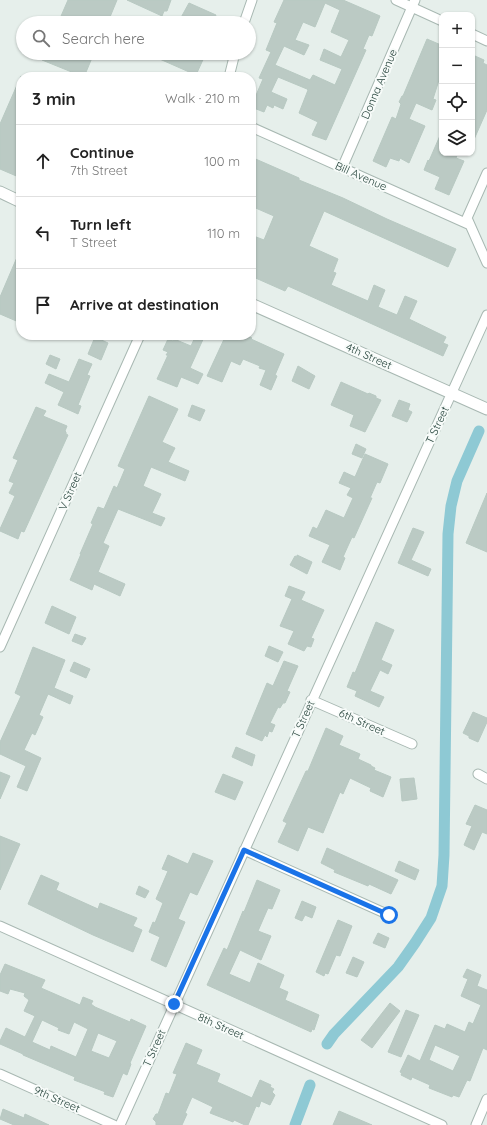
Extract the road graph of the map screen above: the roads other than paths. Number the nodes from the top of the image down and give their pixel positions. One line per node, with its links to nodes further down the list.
1 (252, 0): 4 (street)
2 (396, 0): 3 (street)
3 (414, 4): 5 (street); 11 (street, Donna Avenue)
4 (246, 16)
5 (439, 18)
6 (475, 35): 7 (street)
7 (487, 41)
8 (233, 60): 9 (street)
9 (230, 72)
10 (256, 129): 11 (street, Bill Avenue)
11 (342, 168): 15 (street, Bill Avenue)
12 (487, 173): 15 (street)
13 (0, 192): 14 (street)
14 (16, 200)
15 (470, 225): 16 (street)
16 (487, 263)
17 (256, 306): 20 (street, 4th Street)
18 (487, 315): 20 (street, T Street)
19 (138, 340): 22 (street, V Street)
20 (452, 393): 21 (street, 4th Street); 23 (street, T Street)
21 (487, 409)
22 (0, 647)
23 (311, 700): 24 (street, 6th Street); 27 (street, T Street)
24 (412, 744)
25 (478, 774): 26 (street)
26 (487, 779)
27 (244, 850): 28 (street); 30 (street, T Street)
28 (389, 915)
29 (0, 926): 30 (street, 8th Street)
30 (174, 1004): 34 (street, T Street); 35 (street, 8th Street)
31 (0, 1074): 33 (street, 9th Street)
32 (487, 1099): 36 (street)
33 (114, 1125)
34 (120, 1125)
35 (442, 1125)
36 (476, 1125)

